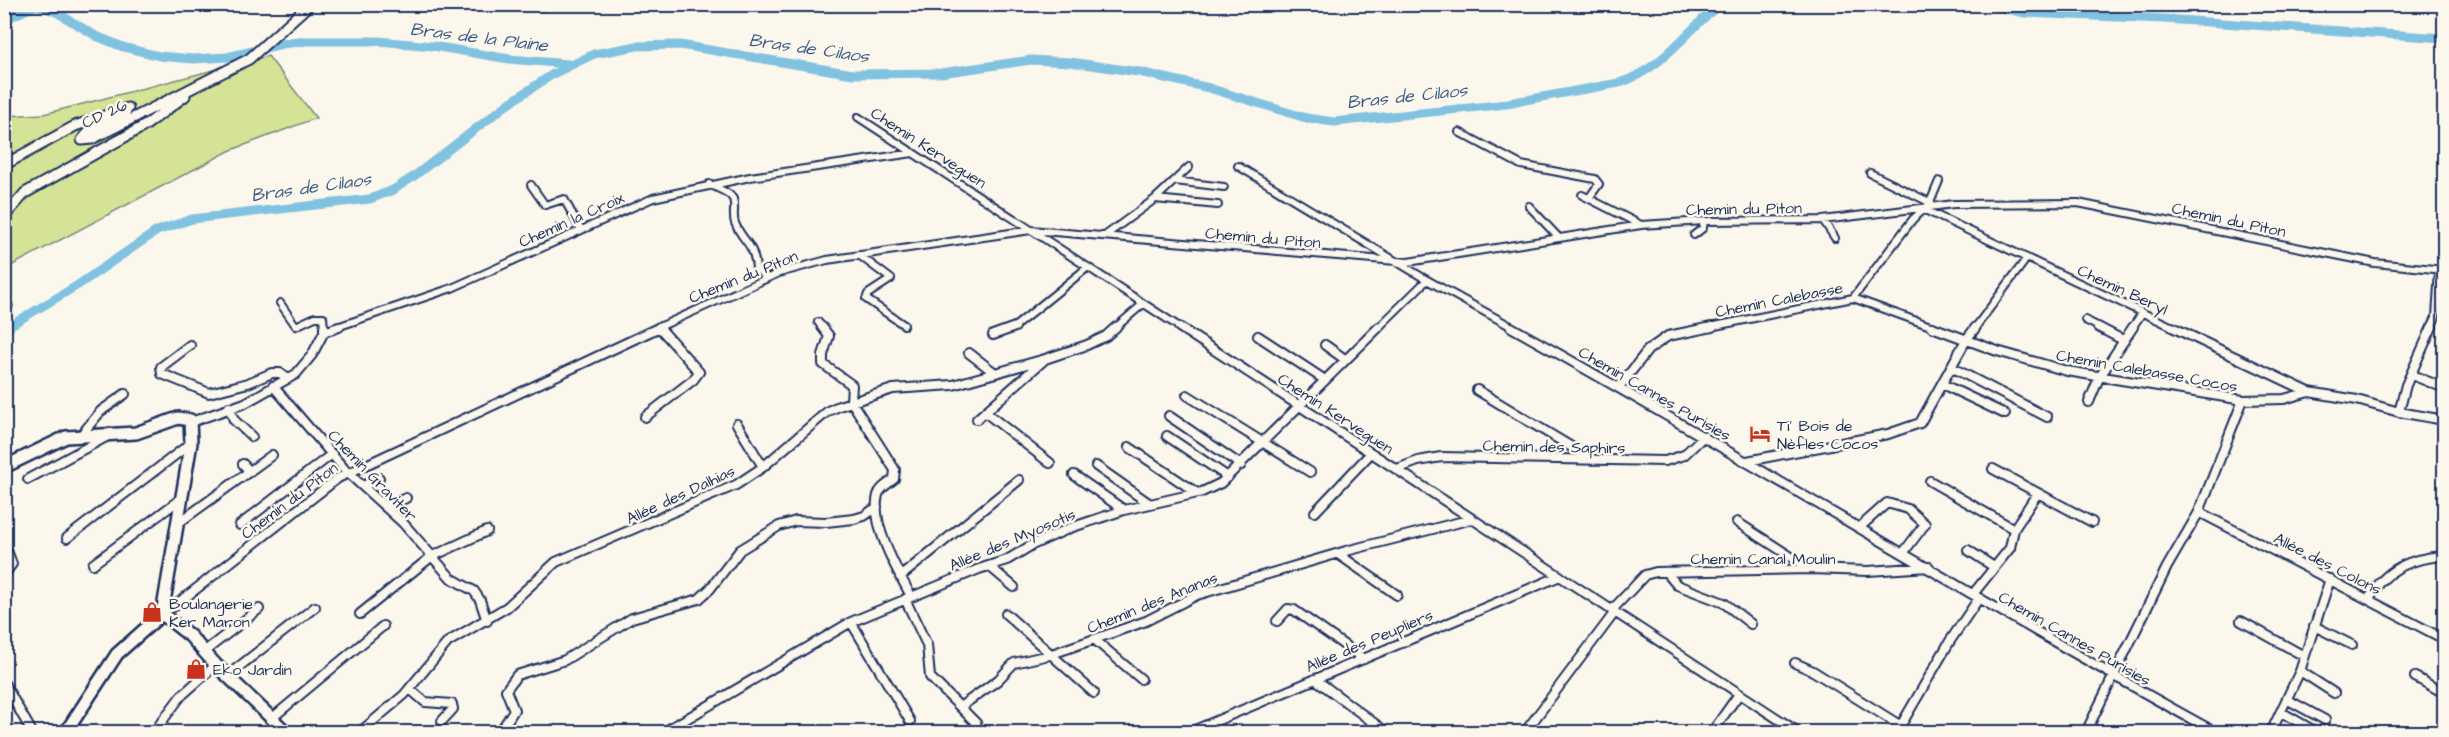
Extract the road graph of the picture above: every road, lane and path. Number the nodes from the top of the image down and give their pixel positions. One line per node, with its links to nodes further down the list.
1 (310, 4): 2 (main road, CD 26)
2 (229, 70): 6 (main road, CD 26); 20 (main road)
3 (858, 117): 5 (street, Chemin Kerveguen)
4 (1459, 132): 23 (street)
5 (913, 153): 12 (street, Chemin la Croix); 25 (street, Chemin Kerveguen)
6 (4, 165)
7 (1238, 166): 32 (street, Chemin Cannes Purisies)
8 (1189, 167): 10 (street)
9 (1870, 173): 16 (street)
10 (1175, 181): 14 (street); 15 (street)
11 (1939, 181): 16 (street)
12 (709, 184): 24 (street, Chemin la Croix); 35 (street)
13 (531, 185): 24 (street)
14 (1224, 187)
15 (1155, 199): 17 (street); 27 (street)
16 (1931, 202): 19 (street, Chemin Calebasse)
17 (1218, 205)
18 (1529, 206): 28 (street)
19 (1924, 210): 21 (street, Chemin du Piton); 31 (street, Chemin Beryl); 34 (street, Chemin du Piton); 37 (street, Chemin Calebasse)
20 (4, 217)
21 (1823, 220): 22 (street, Chemin du Piton); 29 (street)
22 (1704, 221): 23 (street, Chemin du Piton); 26 (street)
23 (1641, 225): 28 (street, Chemin du Piton)
24 (581, 230): 45 (street, Chemin la Croix)
25 (1031, 230): 27 (street, Chemin du Piton); 30 (street, Chemin du Piton); 33 (street, Chemin Kerveguen)
26 (1694, 235)
27 (1106, 236): 32 (street, Chemin du Piton)
28 (1559, 238): 32 (street, Chemin du Piton)
29 (1835, 238)
30 (859, 255): 35 (street, Chemin du Piton); 43 (street)
31 (2027, 258): 40 (street, Chemin Beryl); 48 (street)
32 (1397, 262): 36 (street, Chemin Cannes Purisies)
33 (1088, 267): 39 (street, Chemin Kerveguen); 46 (street)
34 (2442, 270): 57 (street)
35 (767, 278): 44 (street, Chemin du Piton)
36 (1426, 280): 54 (street, Allée des Myosotis); 63 (street, Chemin Cannes Purisies)
37 (1853, 298): 48 (street, Chemin Calebasse Cocos); 63 (street, Chemin Calebasse)
38 (280, 303): 45 (street)
39 (1143, 304): 53 (street, Allée des Dalhias); 72 (street, Chemin Kerveguen)
40 (2142, 313): 49 (street); 66 (street, Chemin Beryl)
41 (2085, 320): 49 (street)
42 (818, 322): 70 (street)
43 (904, 325)
44 (659, 327): 78 (street); 106 (street, Chemin du Piton)
45 (324, 332): 59 (street)
46 (993, 335)
47 (1258, 336): 60 (street)
48 (1966, 340): 55 (street); 58 (street, Chemin Calebasse Cocos)
49 (2123, 340): 58 (street)
50 (190, 345): 59 (street)
51 (1325, 345): 54 (street)
52 (969, 353): 56 (street)
53 (1045, 359): 56 (street, Allée des Dalhias); 74 (street)
54 (1346, 360): 60 (street, Allée des Myosotis)
55 (1951, 367): 61 (street); 79 (street)
56 (995, 373): 70 (street, Allée des Dalhias)
57 (2412, 375): 64 (street); 75 (street)
58 (2099, 378): 69 (street, Chemin Calebasse Cocos); 71 (street)
59 (288, 379): 62 (street)
60 (1325, 380): 72 (street, Allée des Myosotis)
61 (1942, 384): 76 (street); 96 (street)
62 (273, 386): 73 (street); 93 (street, Chemin Graviter)
63 (1619, 387): 87 (street, Chemin Cannes Purisies)
64 (2445, 388)
65 (1477, 390): 95 (street)
66 (2309, 392): 69 (street, Chemin Calebasse Cocos); 75 (street, Chemin Calebasse Cocos)
67 (124, 394): 84 (street)
68 (1187, 395): 89 (street)
69 (2243, 400): 124 (street)
70 (851, 401): 102 (street, Allée des Dalhias); 121 (street)
71 (2090, 402)
72 (1299, 406): 89 (street, Allée des Myosotis); 92 (street, Chemin Kerveguen)
73 (229, 407): 82 (street); 88 (street)
74 (985, 412): 80 (street); 97 (street)
75 (2399, 412): 81 (street, Chemin Calebasse Cocos)
76 (2005, 414)
77 (1169, 416): 99 (street)
78 (645, 417)
79 (2048, 417)
80 (977, 419)
81 (2445, 420)
82 (191, 422): 85 (main road); 90 (main road)
83 (737, 424): 102 (street)
84 (82, 434): 85 (main road); 101 (main road)
85 (113, 434): 111 (street)
86 (1167, 436): 109 (street)
87 (1704, 436): 95 (street, Chemin des Saphirs); 96 (street, Chemin Cannes Purisies)
88 (252, 437)
89 (1264, 442): 99 (street, Allée des Myosotis); 107 (street)
90 (191, 443): 117 (main road); 133 (street)
91 (1129, 447): 115 (street)
92 (1371, 453): 104 (street, Chemin Kerveguen); 123 (street)
93 (332, 454): 106 (street, Chemin Graviter); 129 (street)
94 (272, 456): 105 (street)
95 (1595, 461): 104 (street, Chemin des Saphirs)
96 (1746, 461): 130 (street, Chemin Cannes Purisies)
97 (1050, 463)
98 (243, 464): 105 (street)
99 (1241, 465): 109 (street, Allée des Myosotis)
100 (1096, 466): 119 (street)
101 (4, 467)
102 (763, 467): 161 (street, Allée des Dalhias)
103 (1993, 469): 116 (street)
104 (1397, 470): 125 (street, Chemin Kerveguen)
105 (250, 472): 128 (street)
106 (347, 472): 114 (street, Chemin Graviter); 158 (street, Chemin du Piton)
107 (1310, 472)
108 (1074, 475): 122 (street)
109 (1228, 477): 115 (street, Allée des Myosotis)
110 (379, 478): 114 (street)
111 (28, 479)
112 (1019, 480): 148 (street)
113 (1930, 481): 131 (street)
114 (363, 486): 120 (street, Chemin Graviter)
115 (1197, 493): 119 (street, Allée des Myosotis)
116 (2037, 494): 127 (street); 131 (street)
117 (182, 498): 128 (main road); 140 (street)
118 (406, 498): 120 (street)
119 (1150, 504): 122 (street, Allée des Myosotis)
120 (386, 507): 139 (street, Chemin Graviter)
121 (878, 507): 148 (street); 202 (street)
122 (1124, 510): 141 (street, Allée des Myosotis)
123 (1315, 512)
124 (2199, 512): 149 (street, Allée des Colons); 179 (street)
125 (1472, 519): 137 (street, Chemin des Ananas); 147 (street, Chemin Kerveguen)
126 (1737, 522): 144 (street)
127 (2092, 522)
128 (177, 524): 158 (main road)
129 (240, 525)
130 (1860, 527): 135 (street, Chemin Cannes Purisies); 135 (street)
131 (2014, 529): 143 (street)
132 (487, 531): 139 (street)
133 (68, 538)
134 (1968, 550): 143 (street)
135 (1904, 552): 142 (street, Chemin Cannes Purisies)
136 (8, 554): 146 (street)
137 (1338, 554): 151 (street); 169 (street, Chemin des Ananas)
138 (2445, 556): 154 (street)
139 (431, 557): 159 (street); 161 (street, Chemin Graviter)
140 (93, 564)
141 (989, 566): 150 (street); 153 (street, Allée des Myosotis)
142 (1929, 567): 144 (street, Chemin Canal Moulin); 152 (street, Chemin Cannes Purisies)
143 (1994, 567): 152 (street)
144 (1809, 569): 145 (street, Chemin Canal Moulin)
145 (1666, 572): 157 (street, Chemin Canal Moulin); 165 (street)
146 (4, 575)
147 (1560, 576): 157 (street, Chemin Kerveguen); 174 (street, Allée des Peupliers)
148 (900, 577): 153 (street)
149 (2330, 579): 154 (street, Allée des Colons); 167 (street)
150 (1014, 587)
151 (1397, 595)
152 (1976, 596): 179 (street, Chemin Cannes Purisies); 196 (street)
153 (908, 598): 164 (street, Allée des Myosotis); 190 (street)
154 (2369, 599): 168 (street, Allée des Colons)
155 (315, 607): 178 (street)
156 (259, 609): 171 (street)
157 (1614, 611): 188 (street, Chemin Kerveguen); 207 (street, Chemin Canal Moulin)
158 (163, 613): 171 (main road); 198 (main road)
159 (360, 614)
160 (1006, 614): 172 (street)
161 (487, 621): 184 (street, Allée des Dalhias)
162 (1277, 621): 174 (street)
163 (2241, 621): 173 (street)
164 (851, 622): 195 (street); 203 (street, Allée des Myosotis)
165 (1751, 624)
166 (383, 626): 192 (street)
167 (2314, 626): 170 (street); 173 (street)
168 (2445, 639)
169 (1095, 640): 172 (street, Chemin des Ananas); 181 (street)
170 (2352, 645)
171 (205, 651): 176 (main road)
172 (1049, 655): 185 (street); 190 (street, Chemin des Ananas)
173 (2304, 657): 177 (street)
174 (1364, 659): 182 (street, Allée des Peupliers)
175 (1795, 663): 196 (street)
176 (216, 665): 178 (main road); 199 (street)
177 (2300, 671): 186 (street); 189 (street)
178 (227, 676): 192 (main road)
179 (2113, 676): 210 (street); 211 (street, Chemin Cannes Purisies)
180 (2415, 677): 187 (street)
181 (1141, 679)
182 (1315, 679): 205 (street, Allée des Peupliers); 206 (street)
183 (4, 683): 197 (street)
184 (410, 688): 194 (street); 201 (street, Allée des Dalhias)
185 (1094, 693)
186 (2334, 693)
187 (2445, 693)
188 (1739, 694): 208 (street); 209 (street, Chemin Kerveguen)
189 (2288, 700): 191 (street); 193 (street)
190 (960, 707): 204 (street)
191 (2281, 712): 212 (street); 213 (street)
192 (271, 719): 200 (main road)
193 (2325, 720)
194 (442, 721)
195 (910, 721)
196 (1899, 729)
197 (33, 732)
198 (66, 732)
199 (154, 732)
200 (285, 732)
201 (360, 732)
202 (500, 732)
203 (664, 732)
204 (979, 732)
205 (1190, 732)
206 (1386, 732)
207 (1525, 732)
208 (1712, 732)
209 (1798, 732)
210 (2086, 732)
211 (2215, 732)
212 (2271, 732)
213 (2316, 732)

